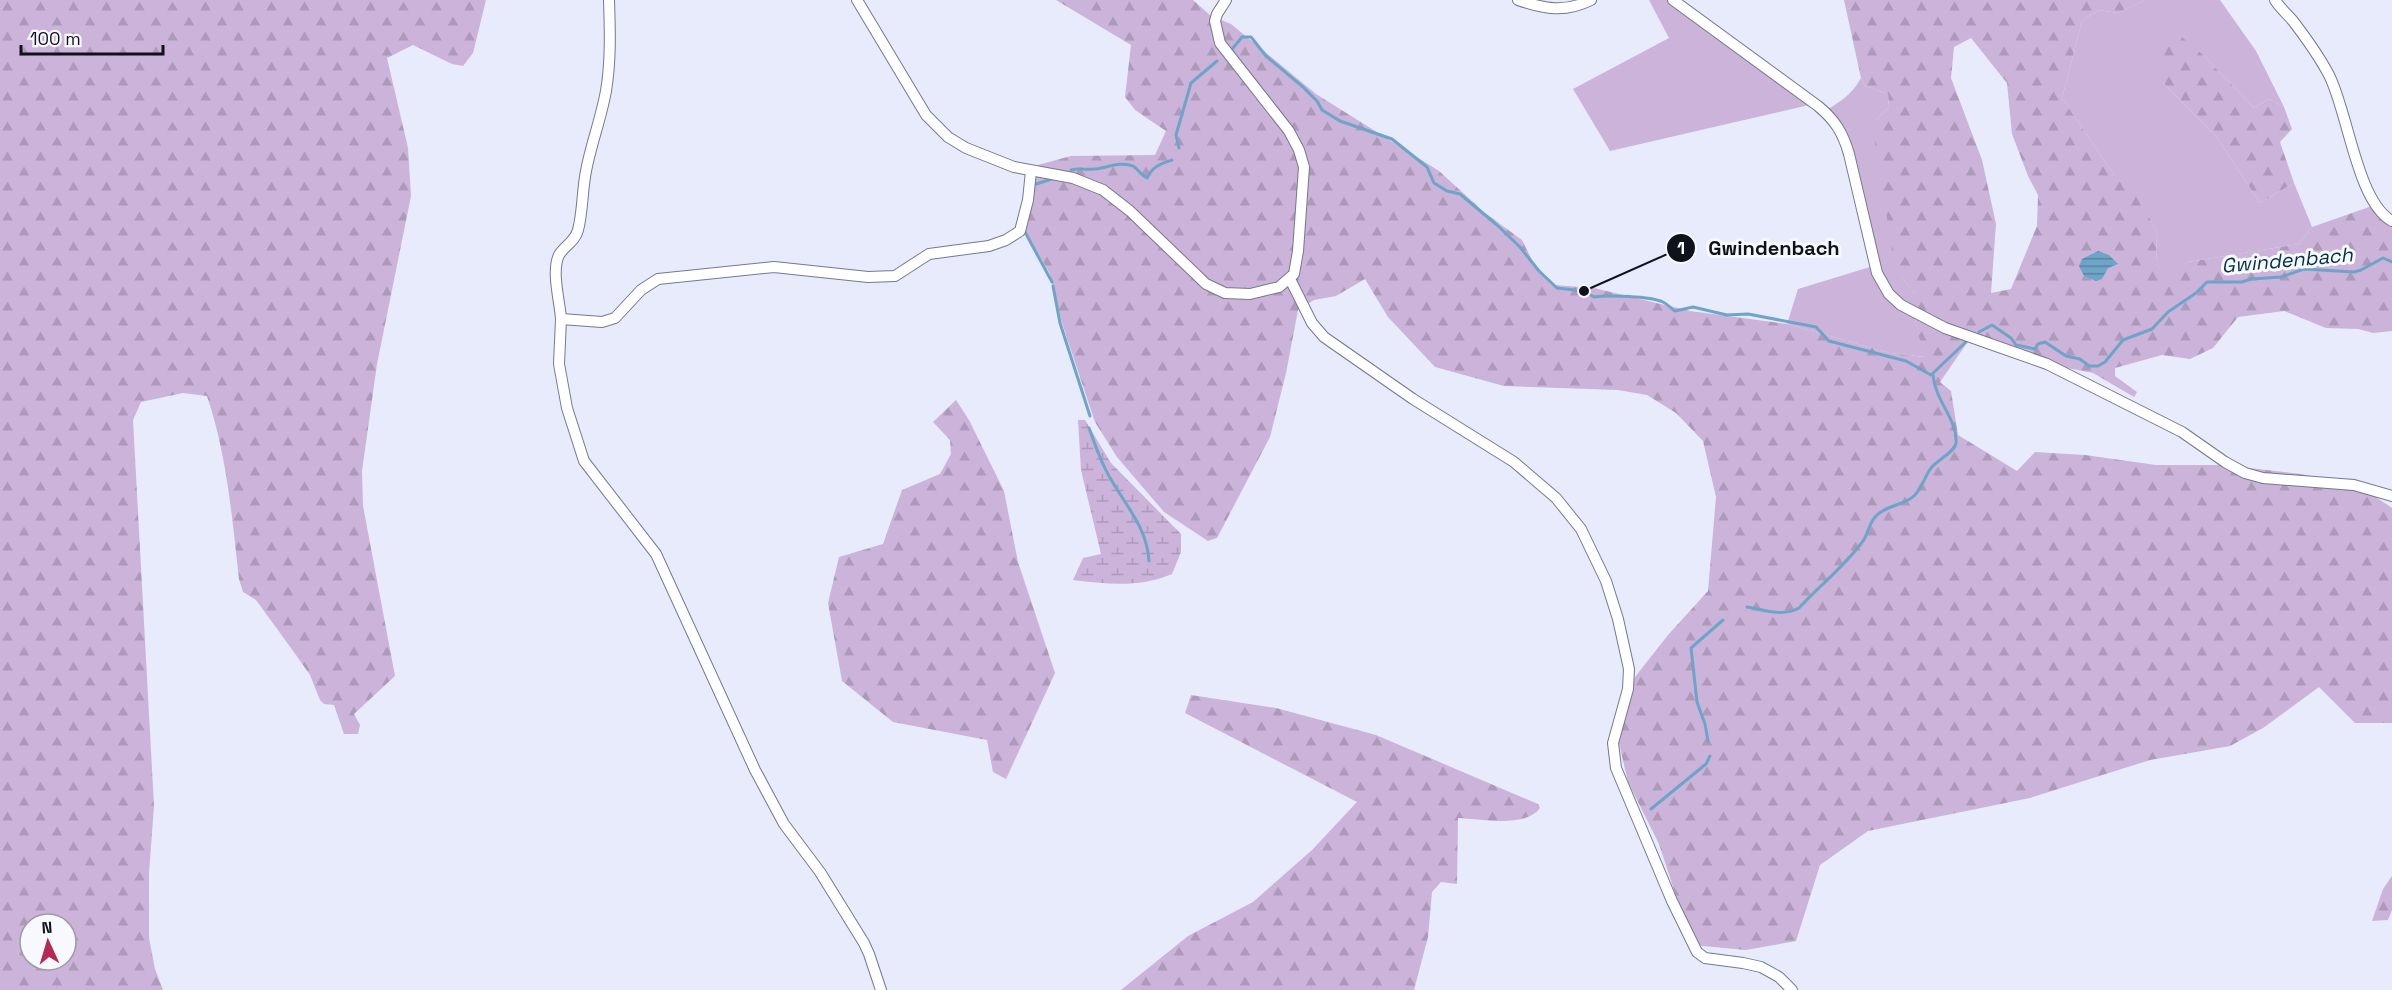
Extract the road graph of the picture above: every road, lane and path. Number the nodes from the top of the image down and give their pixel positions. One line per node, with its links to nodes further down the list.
1 (609, 0): 11 (street)
2 (857, 0): 8 (street)
3 (1226, 0): 10 (street)
4 (1518, 0): 5 (street)
5 (1591, 0)
6 (1673, 0): 12 (street)
7 (2275, 0): 9 (street)
8 (1031, 171): 10 (street); 11 (street)
9 (2392, 221)
10 (1290, 279): 14 (street)
11 (561, 319): 13 (street)
12 (2392, 496)
13 (881, 990)
14 (1792, 990)

